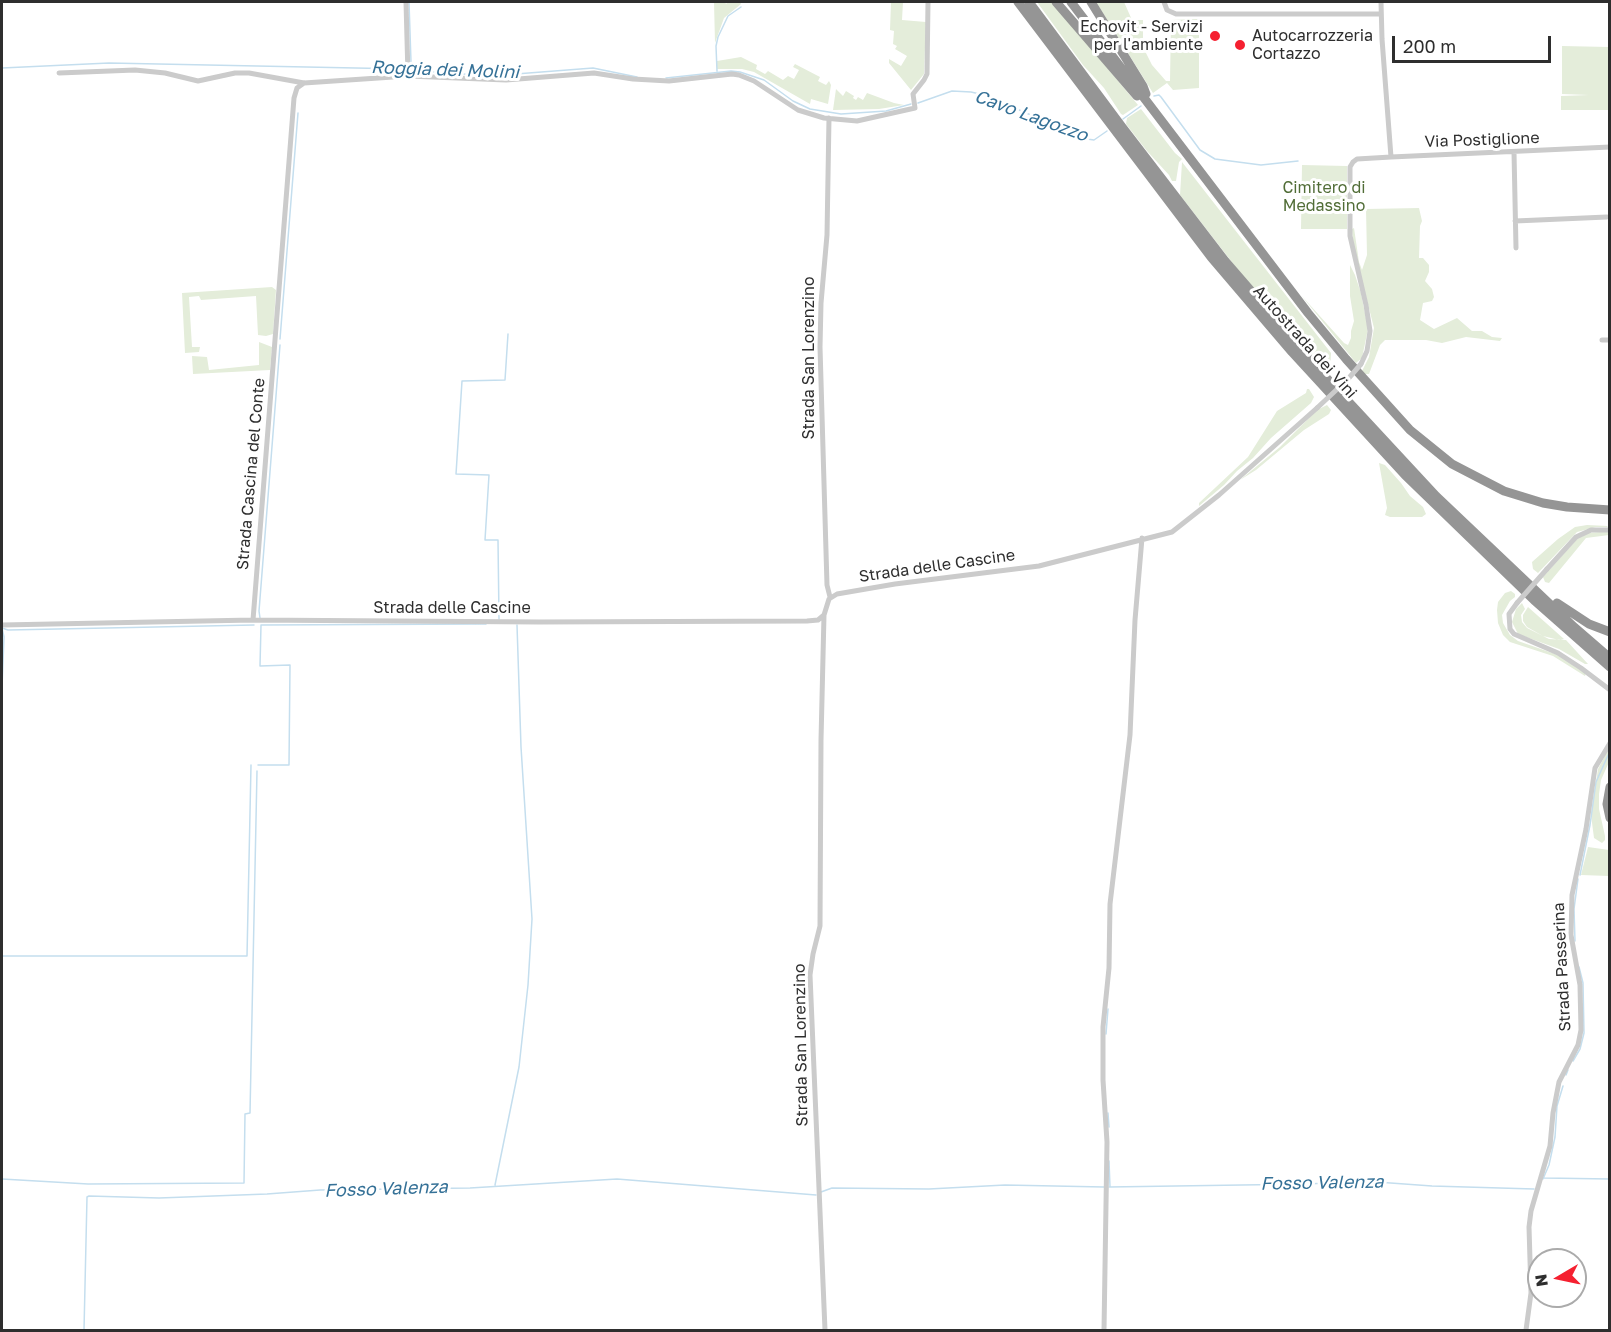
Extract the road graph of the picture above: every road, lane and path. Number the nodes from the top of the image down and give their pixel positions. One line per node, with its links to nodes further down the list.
1 (405, 2): 12 (street)
2 (928, 2): 15 (street)
3 (1018, 2): 35 (highway, Autostrada dei Vini)
4 (1029, 2): 25 (highway, Autostrada dei Vini)
5 (1056, 2): 14 (highway)
6 (1071, 2): 14 (highway)
7 (1091, 2): 14 (highway)
8 (1164, 2): 10 (street)
9 (1381, 2): 10 (street)
10 (1380, 14): 18 (street)
11 (58, 73): 13 (street)
12 (408, 75): 13 (street); 15 (street)
13 (304, 83): 31 (street, Strada Cascina del Conte)
14 (1149, 104): 26 (highway)
15 (829, 118): 29 (street, Strada San Lorenzino)
16 (1610, 147): 17 (street, Via Postiglione)
17 (1514, 152): 18 (street, Via Postiglione); 21 (street)
18 (1391, 157): 19 (street, Via Postiglione)
19 (1357, 159): 28 (street, Strada delle Cascine, bridge)
20 (1607, 217): 21 (street)
21 (1515, 221): 22 (street)
22 (1516, 248)
23 (1602, 340): 24 (street)
24 (1610, 340)
25 (1436, 496): 33 (highway); 34 (highway, Autostrada dei Vini)
26 (1610, 510)
27 (1610, 530): 36 (street, bridge)
28 (1142, 538): 29 (street, Strada delle Cascine); 41 (street)
29 (830, 597): 30 (street)
30 (824, 615): 31 (street, Strada delle Cascine); 40 (street, Strada San Lorenzino)
31 (253, 620): 32 (street)
32 (2, 626)
33 (1610, 632)
34 (1610, 658)
35 (1610, 668)
36 (1610, 690)
37 (1610, 743): 42 (street, Strada Passerina)
38 (1610, 787): 39 (highway)
39 (1610, 818)
40 (825, 1330)
41 (1104, 1330)
42 (1526, 1330)

